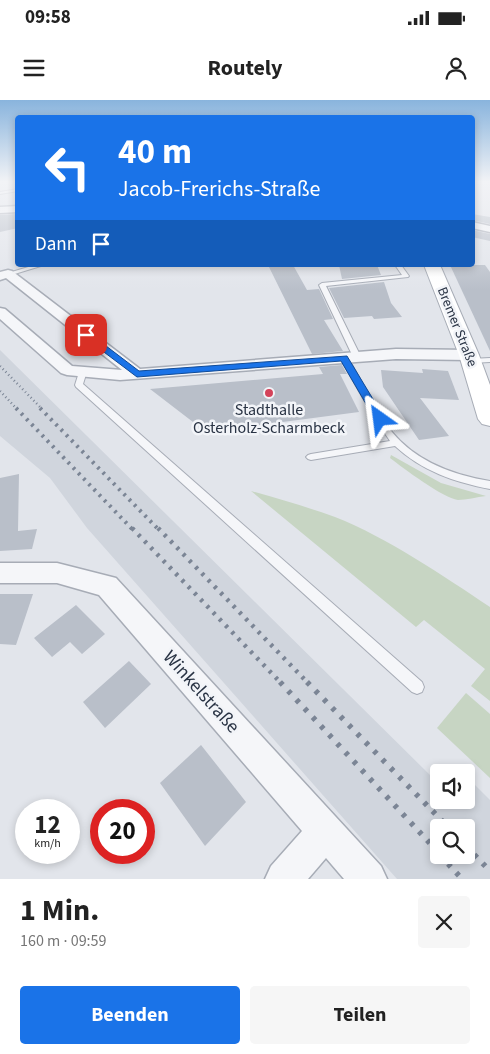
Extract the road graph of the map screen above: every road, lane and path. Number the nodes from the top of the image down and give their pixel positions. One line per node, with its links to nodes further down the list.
1 (475, 226): 2 (street)
2 (490, 229)
3 (34, 267): 6 (lane)
4 (399, 267): 8 (lane)
5 (433, 267): 9 (street, Bremer Straße)
6 (4, 275): 11 (street)
7 (0, 312): 10 (street)
8 (351, 358): 9 (street); 11 (street); 13 (lane)
9 (477, 358): 12 (street, Bremer Straße)
10 (84, 372): 11 (street); 17 (lane)
11 (137, 374)
12 (490, 419)
13 (398, 444): 14 (lane); 15 (lane)
14 (311, 457)
15 (490, 485)
16 (0, 573): 18 (street, Winkelstraße)
17 (417, 687)
18 (325, 832): 19 (street); 20 (street, Winkelstraße)
19 (284, 879)
20 (368, 879)

